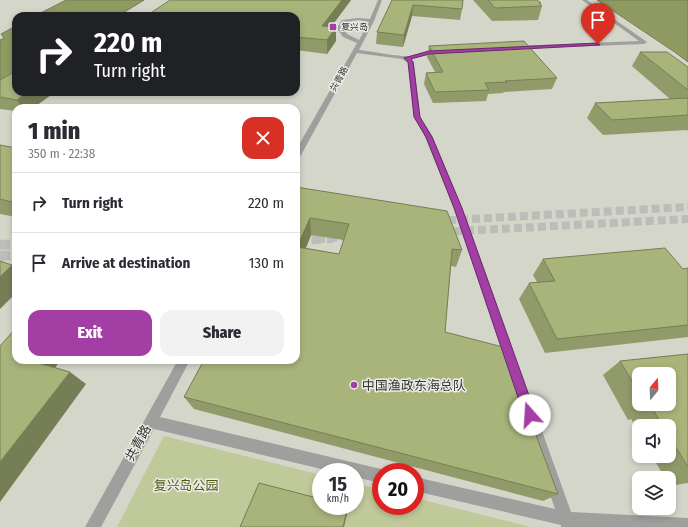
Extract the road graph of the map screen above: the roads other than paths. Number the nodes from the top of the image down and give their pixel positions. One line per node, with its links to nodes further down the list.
1 (380, 0): 3 (street, 共青路)
2 (584, 0): 5 (street)
3 (372, 20): 4 (street, 共青路); 4 (street)
4 (357, 46): 7 (street); 8 (street, 共青路)
5 (506, 49)
6 (444, 52): 7 (street)
7 (407, 58): 13 (street)
8 (300, 150)
9 (182, 364): 10 (street, 共青路)
10 (150, 421): 11 (street); 15 (street, 共青路)
11 (372, 474)
12 (424, 486): 13 (street)
13 (568, 523): 14 (street)
14 (688, 526)
15 (93, 527)

